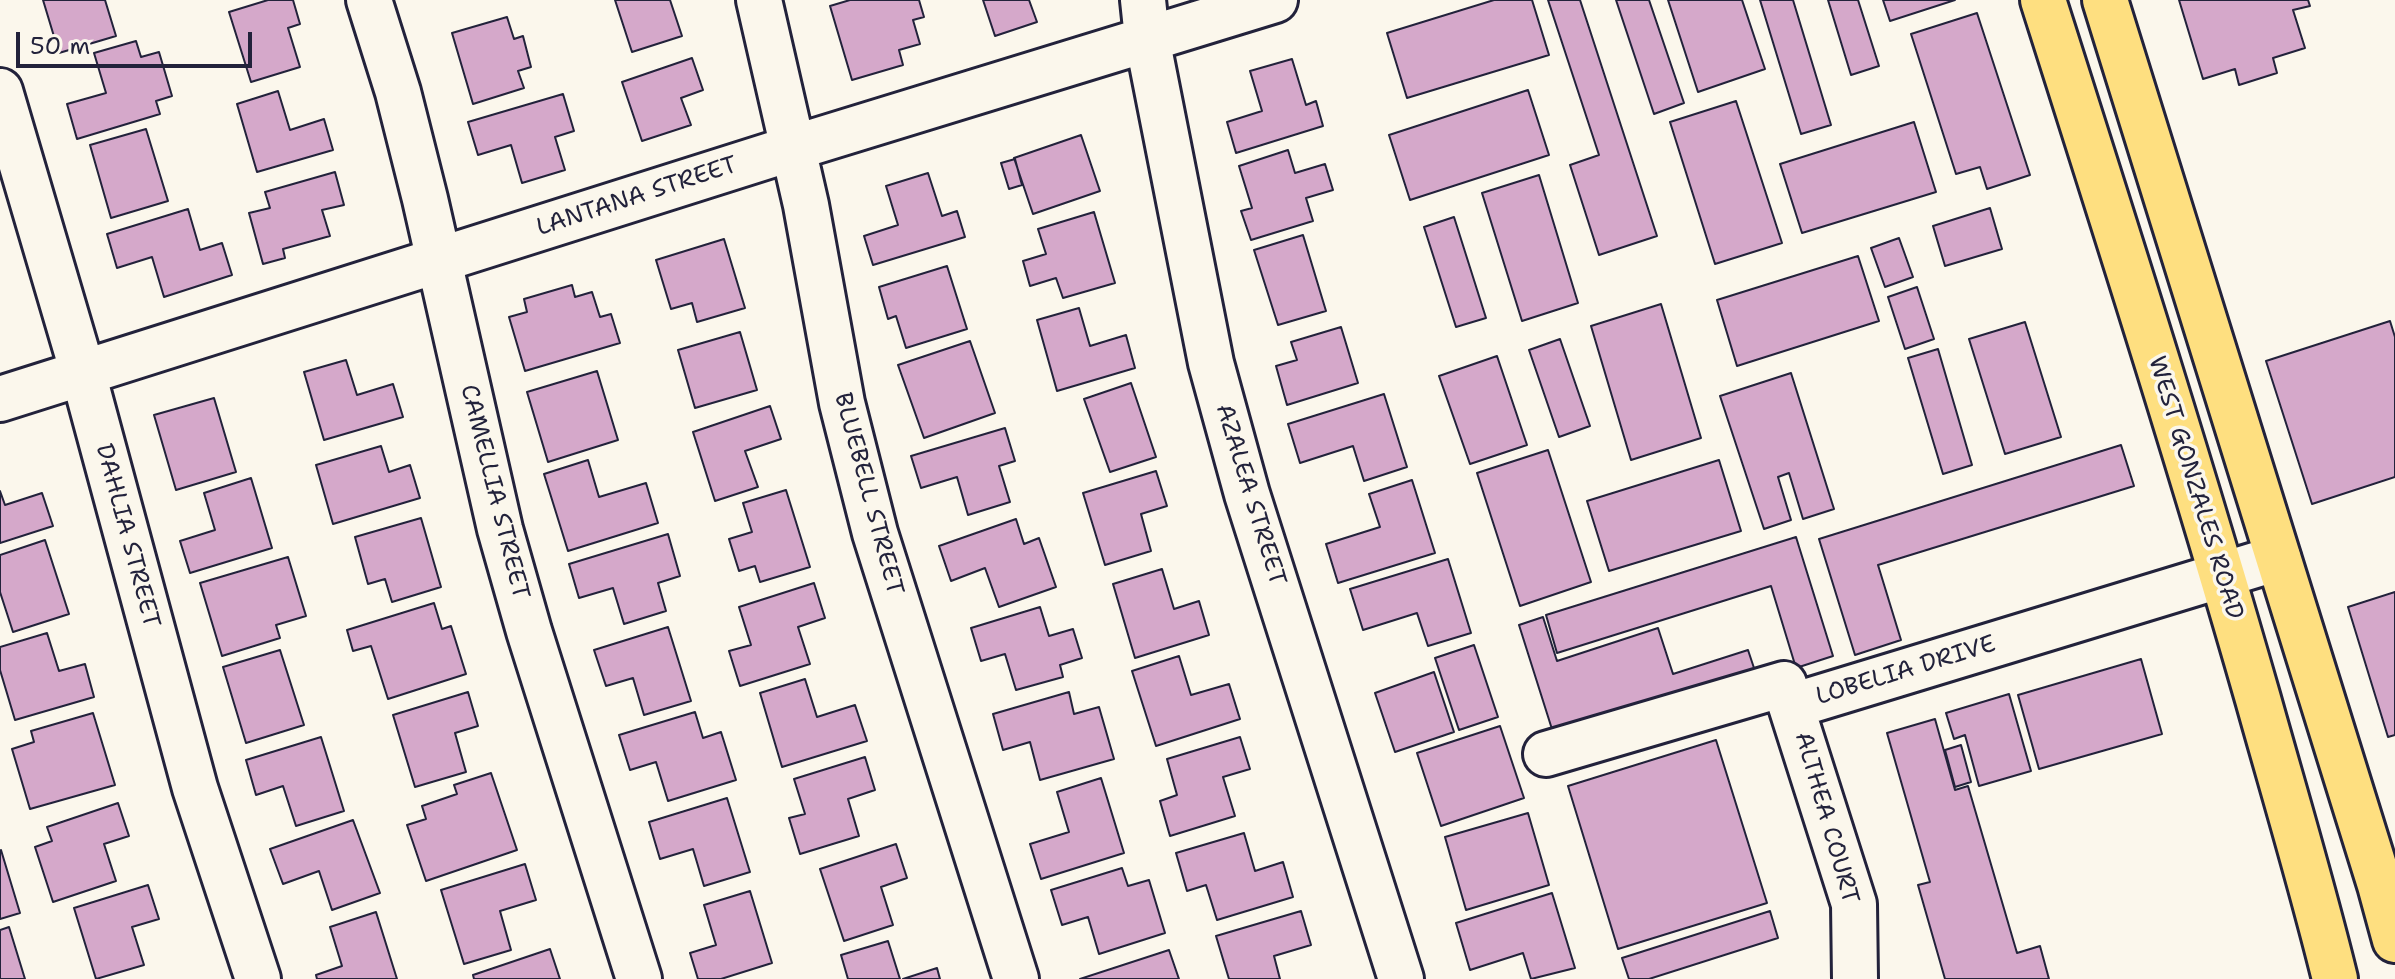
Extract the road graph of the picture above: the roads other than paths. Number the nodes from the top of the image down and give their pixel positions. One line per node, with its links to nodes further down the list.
1 (369, 0): 9 (street, CAMELLIA STREET)
2 (759, 0): 8 (street, BLUEBELL STREET)
3 (1275, 0): 6 (street, LANTANA STREET)
4 (2043, 0): 13 (main road, WEST GONZALES ROAD)
5 (2105, 0): 12 (main road)
6 (1145, 19): 8 (street, LANTANA STREET); 20 (street, AZALEA STREET)
7 (0, 91): 10 (street, DAHLIA STREET)
8 (793, 148): 9 (street, LANTANA STREET); 19 (street, BLUEBELL STREET)
9 (438, 260): 10 (street, LANTANA STREET); 18 (street, CAMELLIA STREET)
10 (83, 373): 11 (street, LANTANA STREET); 17 (street, DAHLIA STREET)
11 (0, 399)
12 (2278, 558): 13 (street, LOBELIA DRIVE); 16 (main road)
13 (2222, 575): 14 (street, LOBELIA DRIVE); 22 (main road, WEST GONZALES ROAD)
14 (1792, 706): 15 (street, LOBELIA DRIVE); 21 (street, ALTHEA COURT)
15 (1546, 754)
16 (2395, 940)
17 (258, 979)
18 (639, 979)
19 (1016, 979)
20 (1401, 979)
21 (1855, 979)
22 (2335, 979)

